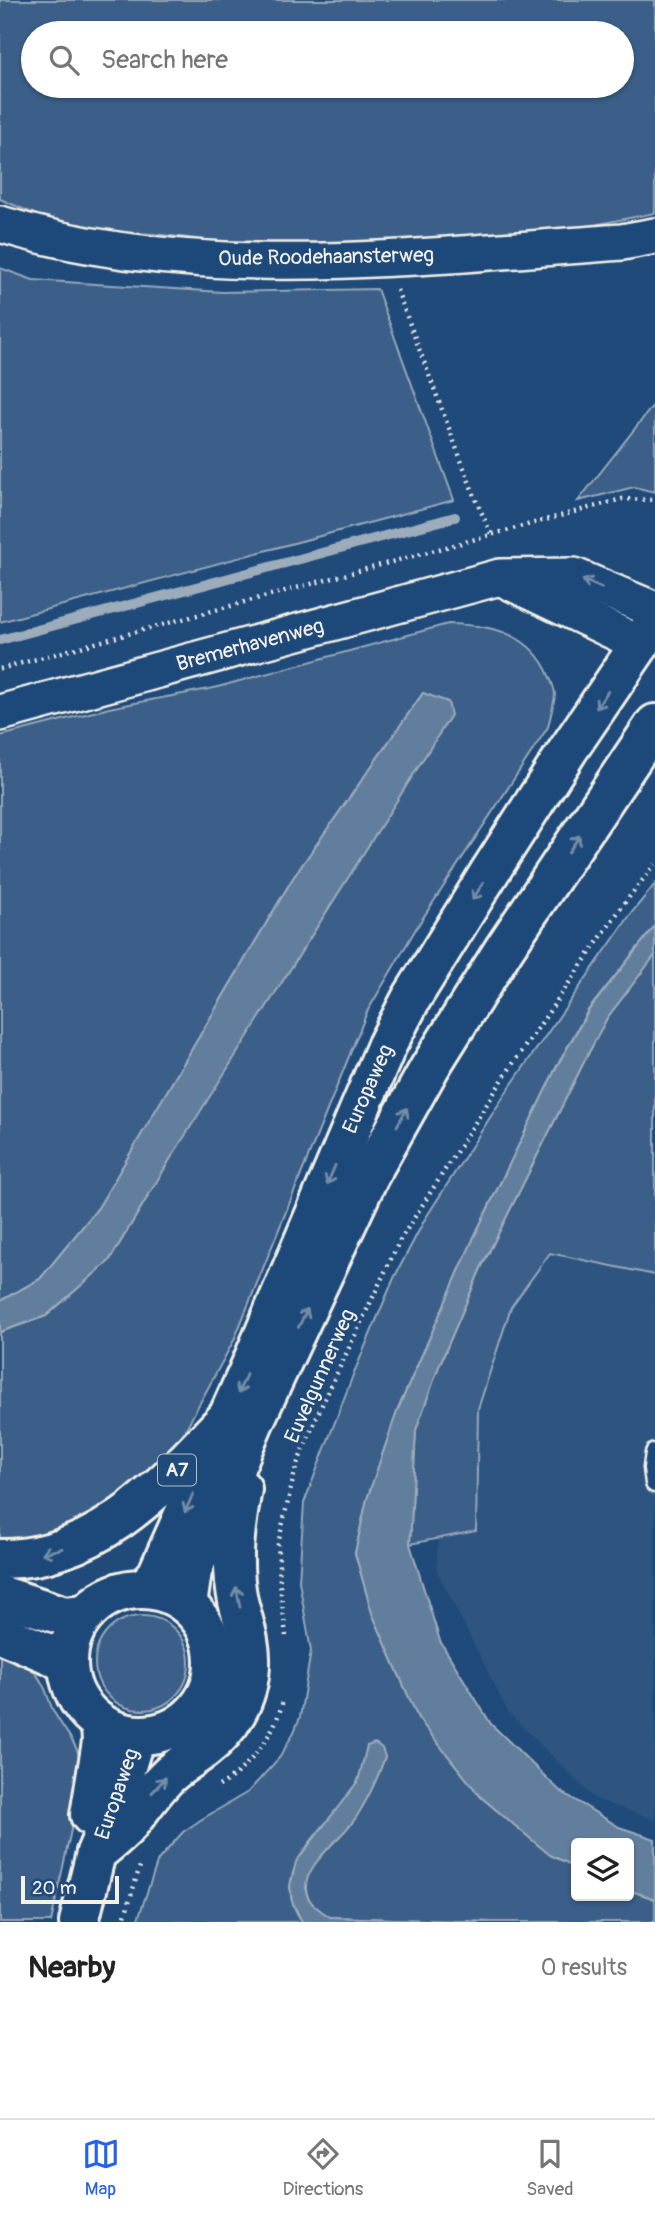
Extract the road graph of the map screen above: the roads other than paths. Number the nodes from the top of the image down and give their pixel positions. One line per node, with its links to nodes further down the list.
1 (0, 224): 2 (street, Oude Roodehaansterweg)
2 (655, 236)
3 (650, 625): 4 (street, Bremerhavenweg); 6 (highway, Europaweg, one-way to 6)
4 (0, 713)
5 (655, 724): 6 (highway, Europaweg, one-way to 5)
6 (239, 1421): 9 (highway, A7, one-way to 9); 10 (highway, Europaweg, one-way to 10); 12 (highway, Europaweg); 18 (highway, one-way to 6)
7 (655, 1453): 8 (lane)
8 (655, 1483)
9 (0, 1559)
10 (144, 1589): 12 (highway); 13 (highway)
11 (0, 1595): 13 (highway)
12 (187, 1605): 17 (highway)
13 (86, 1614): 15 (highway)
14 (0, 1633): 15 (highway)
15 (68, 1665): 16 (highway)
16 (101, 1724): 17 (highway); 18 (highway, Europaweg)
17 (138, 1736): 18 (highway, Europaweg)
18 (96, 1853): 19 (highway, Europaweg)
19 (79, 1922)

